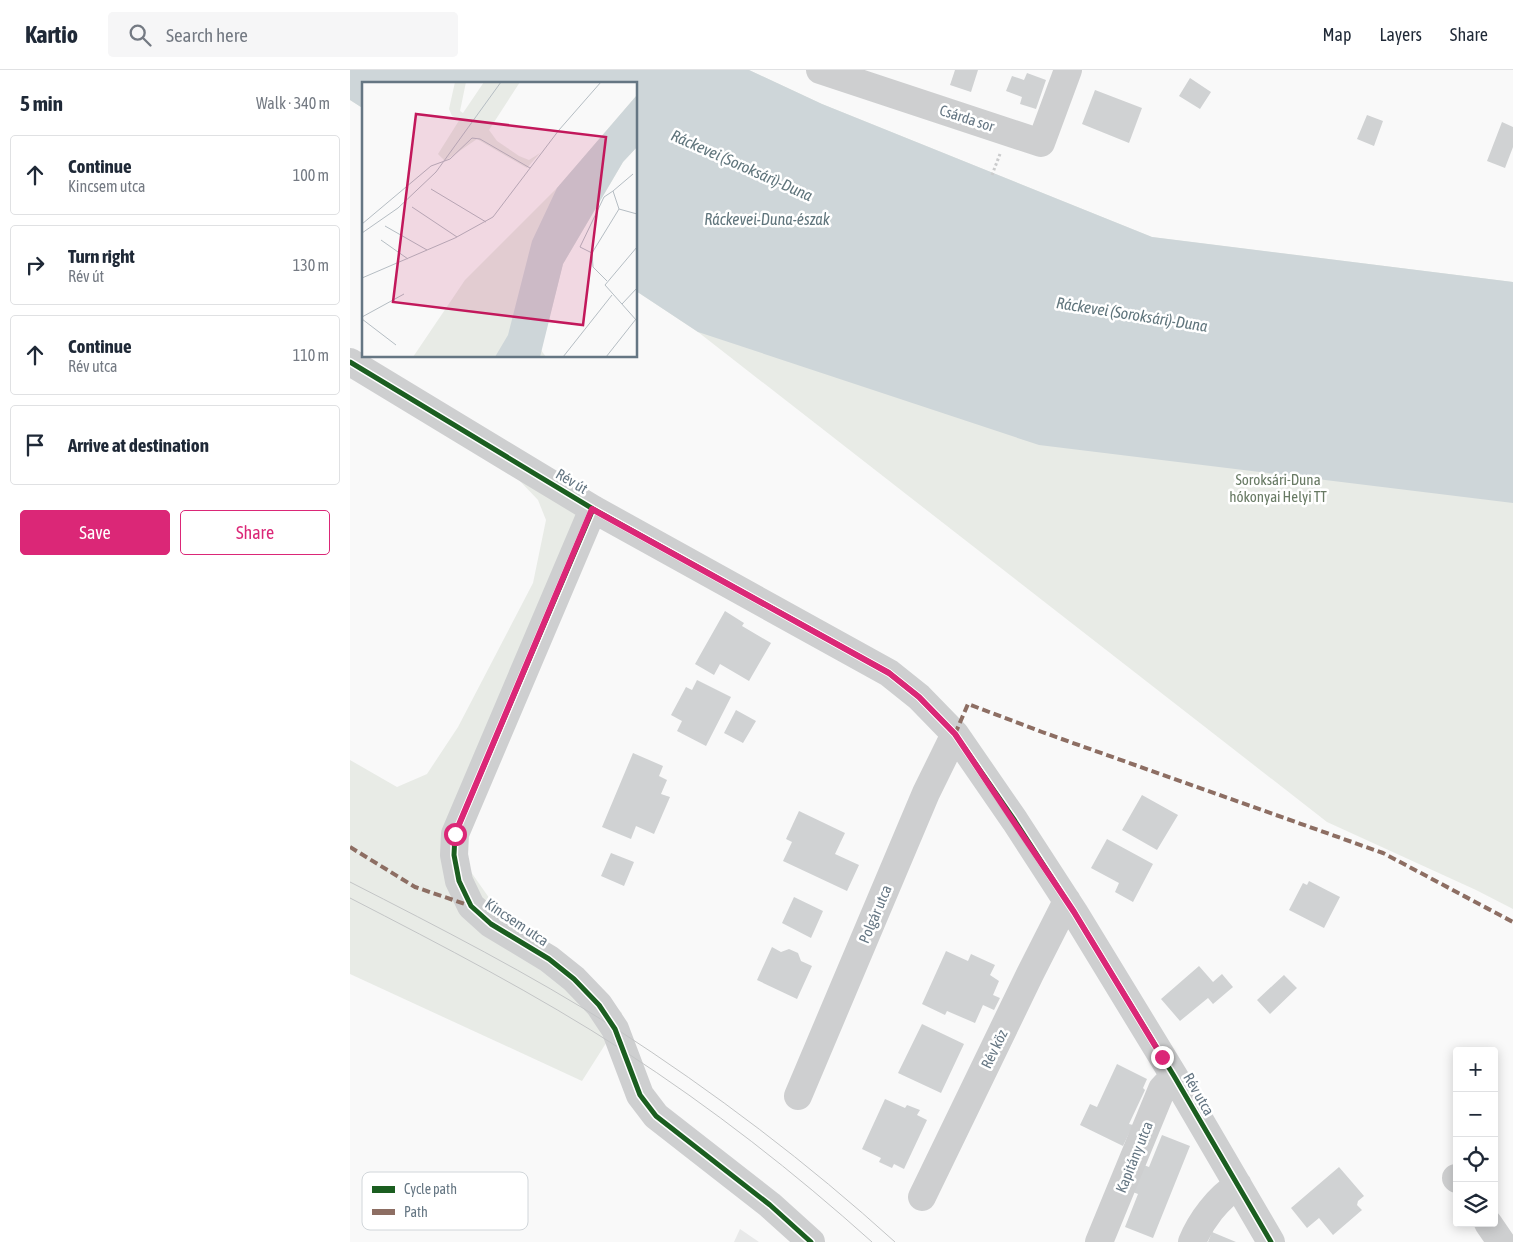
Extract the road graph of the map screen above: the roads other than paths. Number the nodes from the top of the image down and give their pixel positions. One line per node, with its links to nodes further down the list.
1 (820, 70): 2 (street, Csárda sor)
2 (1068, 70)
3 (350, 362): 4 (street, Rév út)
4 (592, 509): 5 (street, Rév út); 12 (street, Kincsem utca)
5 (955, 734): 6 (street, Rév utca); 8 (street, Polgár utca)
6 (1067, 902): 7 (street, Rév utca); 10 (street, Rév köz)
7 (1174, 1076): 9 (street, Rév utca); 13 (street, Kapitány utca)
8 (798, 1096)
9 (1238, 1185): 14 (street); 15 (street, Rév utca)
10 (922, 1197)
11 (1491, 1227): 16 (street)
12 (811, 1242)
13 (1099, 1242)
14 (1192, 1242)
15 (1271, 1242)
16 (1502, 1242)

